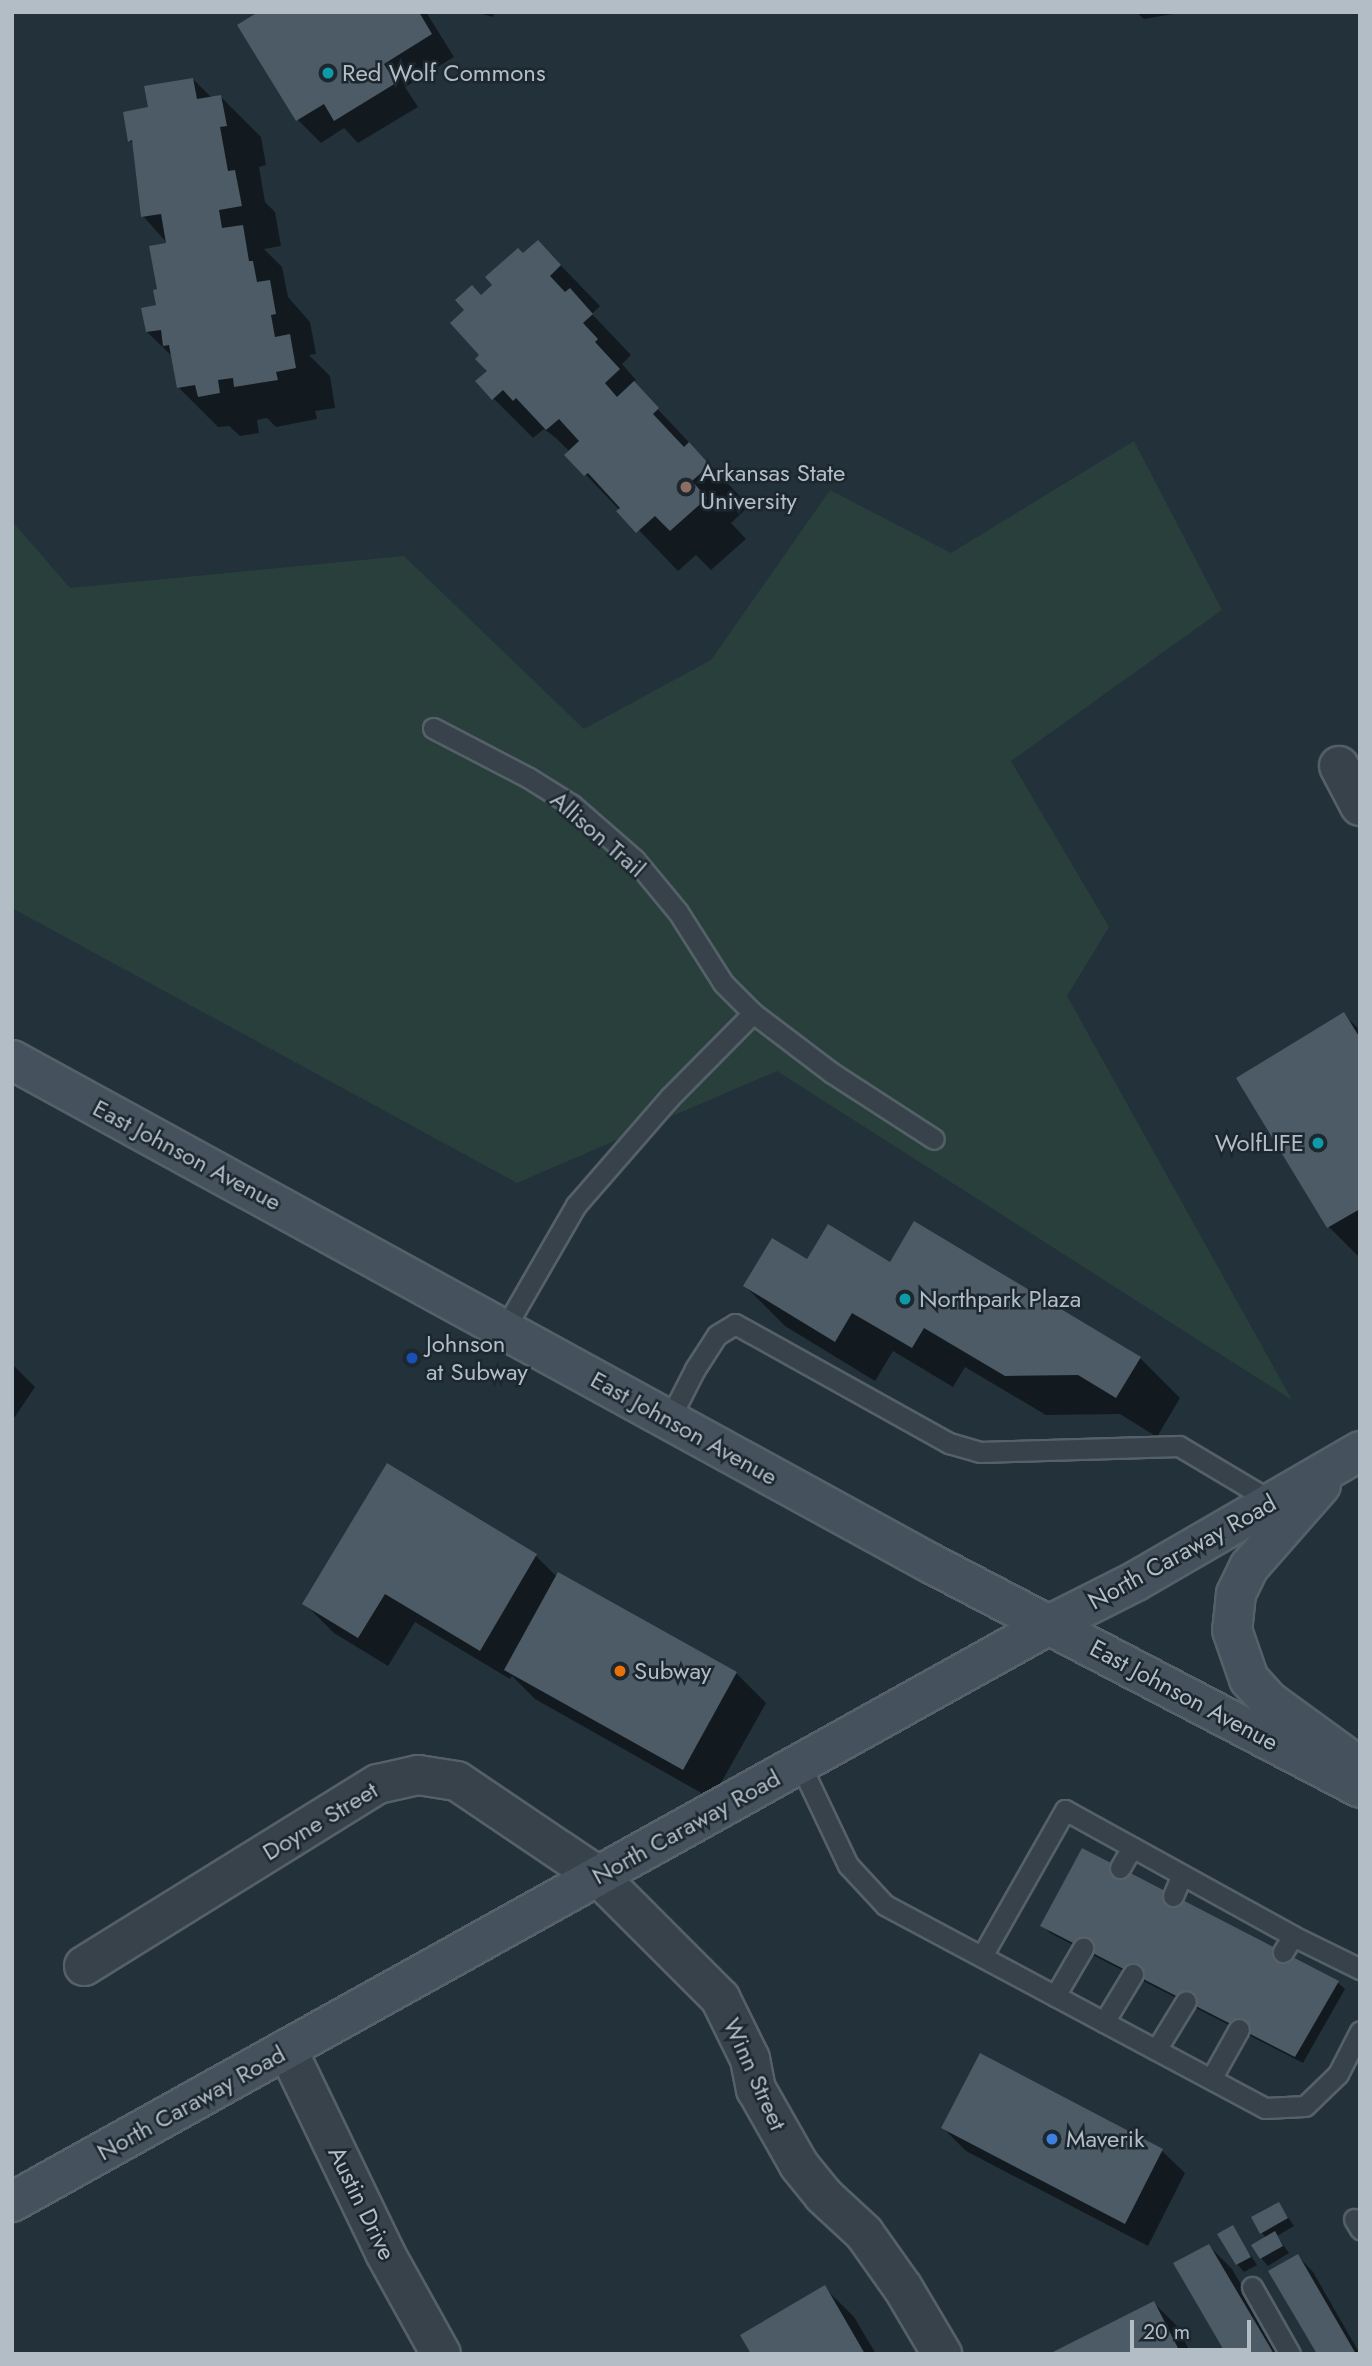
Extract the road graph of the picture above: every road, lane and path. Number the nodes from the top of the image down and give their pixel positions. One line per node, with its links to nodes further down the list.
1 (433, 728): 4 (lane, Allison Trail)
2 (1339, 766): 3 (street)
3 (1360, 806)
4 (753, 1013): 6 (lane, Allison Trail); 7 (lane)
5 (12, 1060): 7 (main road, East Johnson Avenue)
6 (934, 1139)
7 (505, 1328): 8 (main road, East Johnson Avenue)
8 (669, 1420): 10 (lane); 11 (main road, East Johnson Avenue)
9 (1351, 1456): 10 (main road, North Caraway Road); 13 (main road)
10 (1273, 1502): 11 (main road, North Caraway Road)
11 (1049, 1625): 12 (main road, North Caraway Road); 14 (main road, East Johnson Avenue)
12 (800, 1764): 18 (main road, North Caraway Road); 23 (lane)
13 (1360, 1768)
14 (1360, 1788)
15 (1132, 1847): 16 (lane); 17 (lane); 23 (lane)
16 (1120, 1868)
17 (1182, 1875): 19 (lane); 20 (lane)
18 (598, 1876): 24 (street, Doyne Street); 32 (main road, North Caraway Road); 38 (street, Winn Street)
19 (1173, 1896)
20 (1234, 1904): 21 (lane); 25 (lane)
21 (1227, 1923)
22 (1083, 1948): 27 (lane)
23 (982, 1956): 27 (lane)
24 (84, 1966)
25 (1360, 1969)
26 (1133, 1973): 29 (lane)
27 (1055, 1996): 29 (lane)
28 (1186, 2001): 33 (lane)
29 (1104, 2022): 33 (lane)
30 (1239, 2029): 34 (lane)
31 (1360, 2031): 34 (lane)
32 (287, 2049): 35 (main road, North Caraway Road); 37 (street, Austin Drive)
33 (1156, 2050): 34 (lane)
34 (1211, 2079)
35 (12, 2202)
36 (1252, 2287): 39 (lane)
37 (442, 2354)
38 (942, 2354)
39 (1290, 2354)

